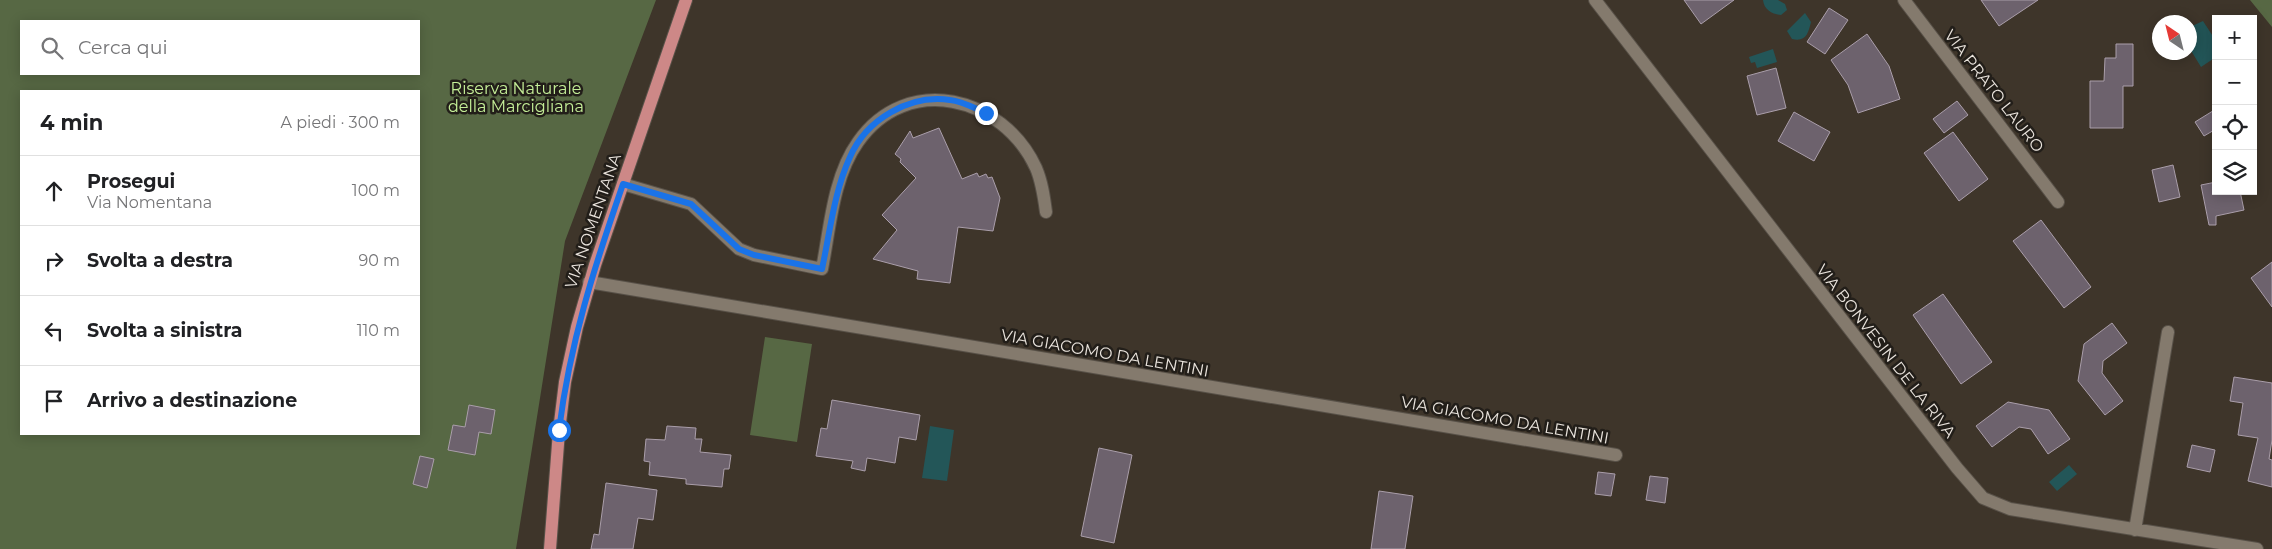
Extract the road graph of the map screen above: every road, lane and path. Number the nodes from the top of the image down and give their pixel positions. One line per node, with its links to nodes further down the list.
1 (686, 0): 4 (main road, VIA NOMENTANA)
2 (1595, 0): 10 (street, VIA BONVESIN DE LA RIVA)
3 (1904, 0): 5 (street, VIA PRATO LAURO)
4 (623, 184): 6 (street); 7 (main road, VIA NOMENTANA)
5 (2058, 202)
6 (1046, 212)
7 (589, 282): 9 (street, VIA GIACOMO DA LENTINI); 11 (main road, VIA NOMENTANA)
8 (2168, 332): 10 (street)
9 (1616, 455)
10 (2135, 530): 12 (street, VIA BONVESIN DE LA RIVA)
11 (550, 549)
12 (2257, 549)

